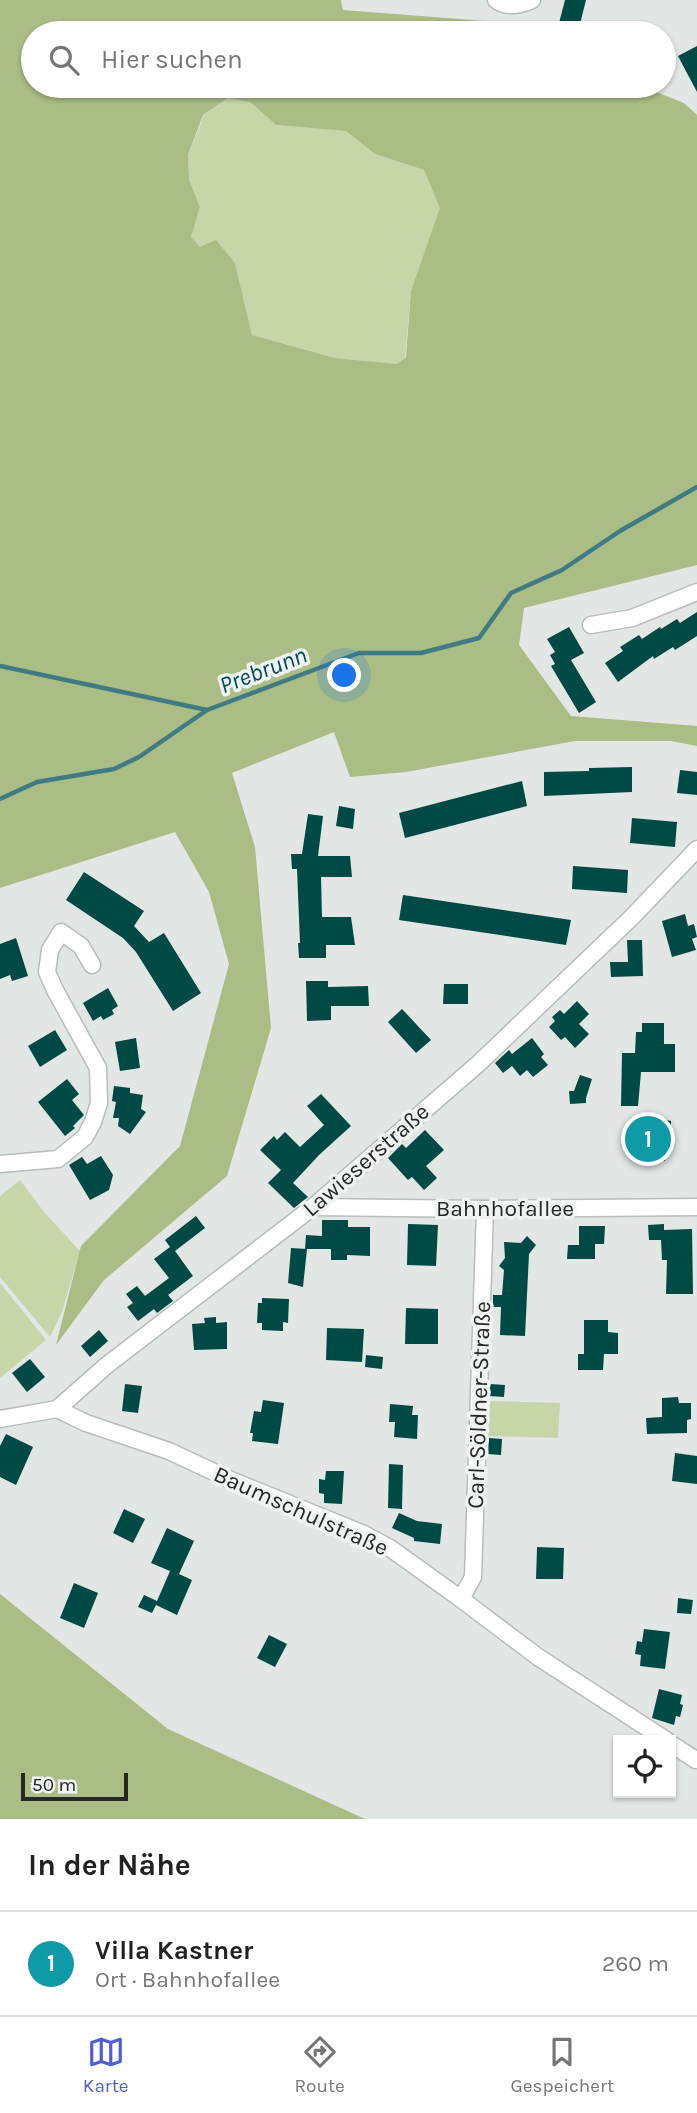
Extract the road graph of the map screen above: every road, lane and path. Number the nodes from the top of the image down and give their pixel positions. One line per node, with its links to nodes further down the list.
1 (496, 0): 2 (street)
2 (524, 2)
3 (697, 592): 4 (street)
4 (591, 625)
5 (697, 849): 8 (street, Lawieserstraße)
6 (92, 965): 7 (street)
7 (0, 1164)
8 (313, 1207): 10 (street, Bahnhofallee); 11 (street, Lawieserstraße)
9 (697, 1207): 10 (street, Bahnhofallee)
10 (485, 1209): 13 (street, Carl-Söldner-Straße)
11 (57, 1409): 12 (street); 13 (street, Baumschulstraße)
12 (0, 1419)
13 (461, 1599): 14 (street, Baumschulstraße)
14 (658, 1735)
15 (676, 1747): 16 (street)
16 (697, 1758)

